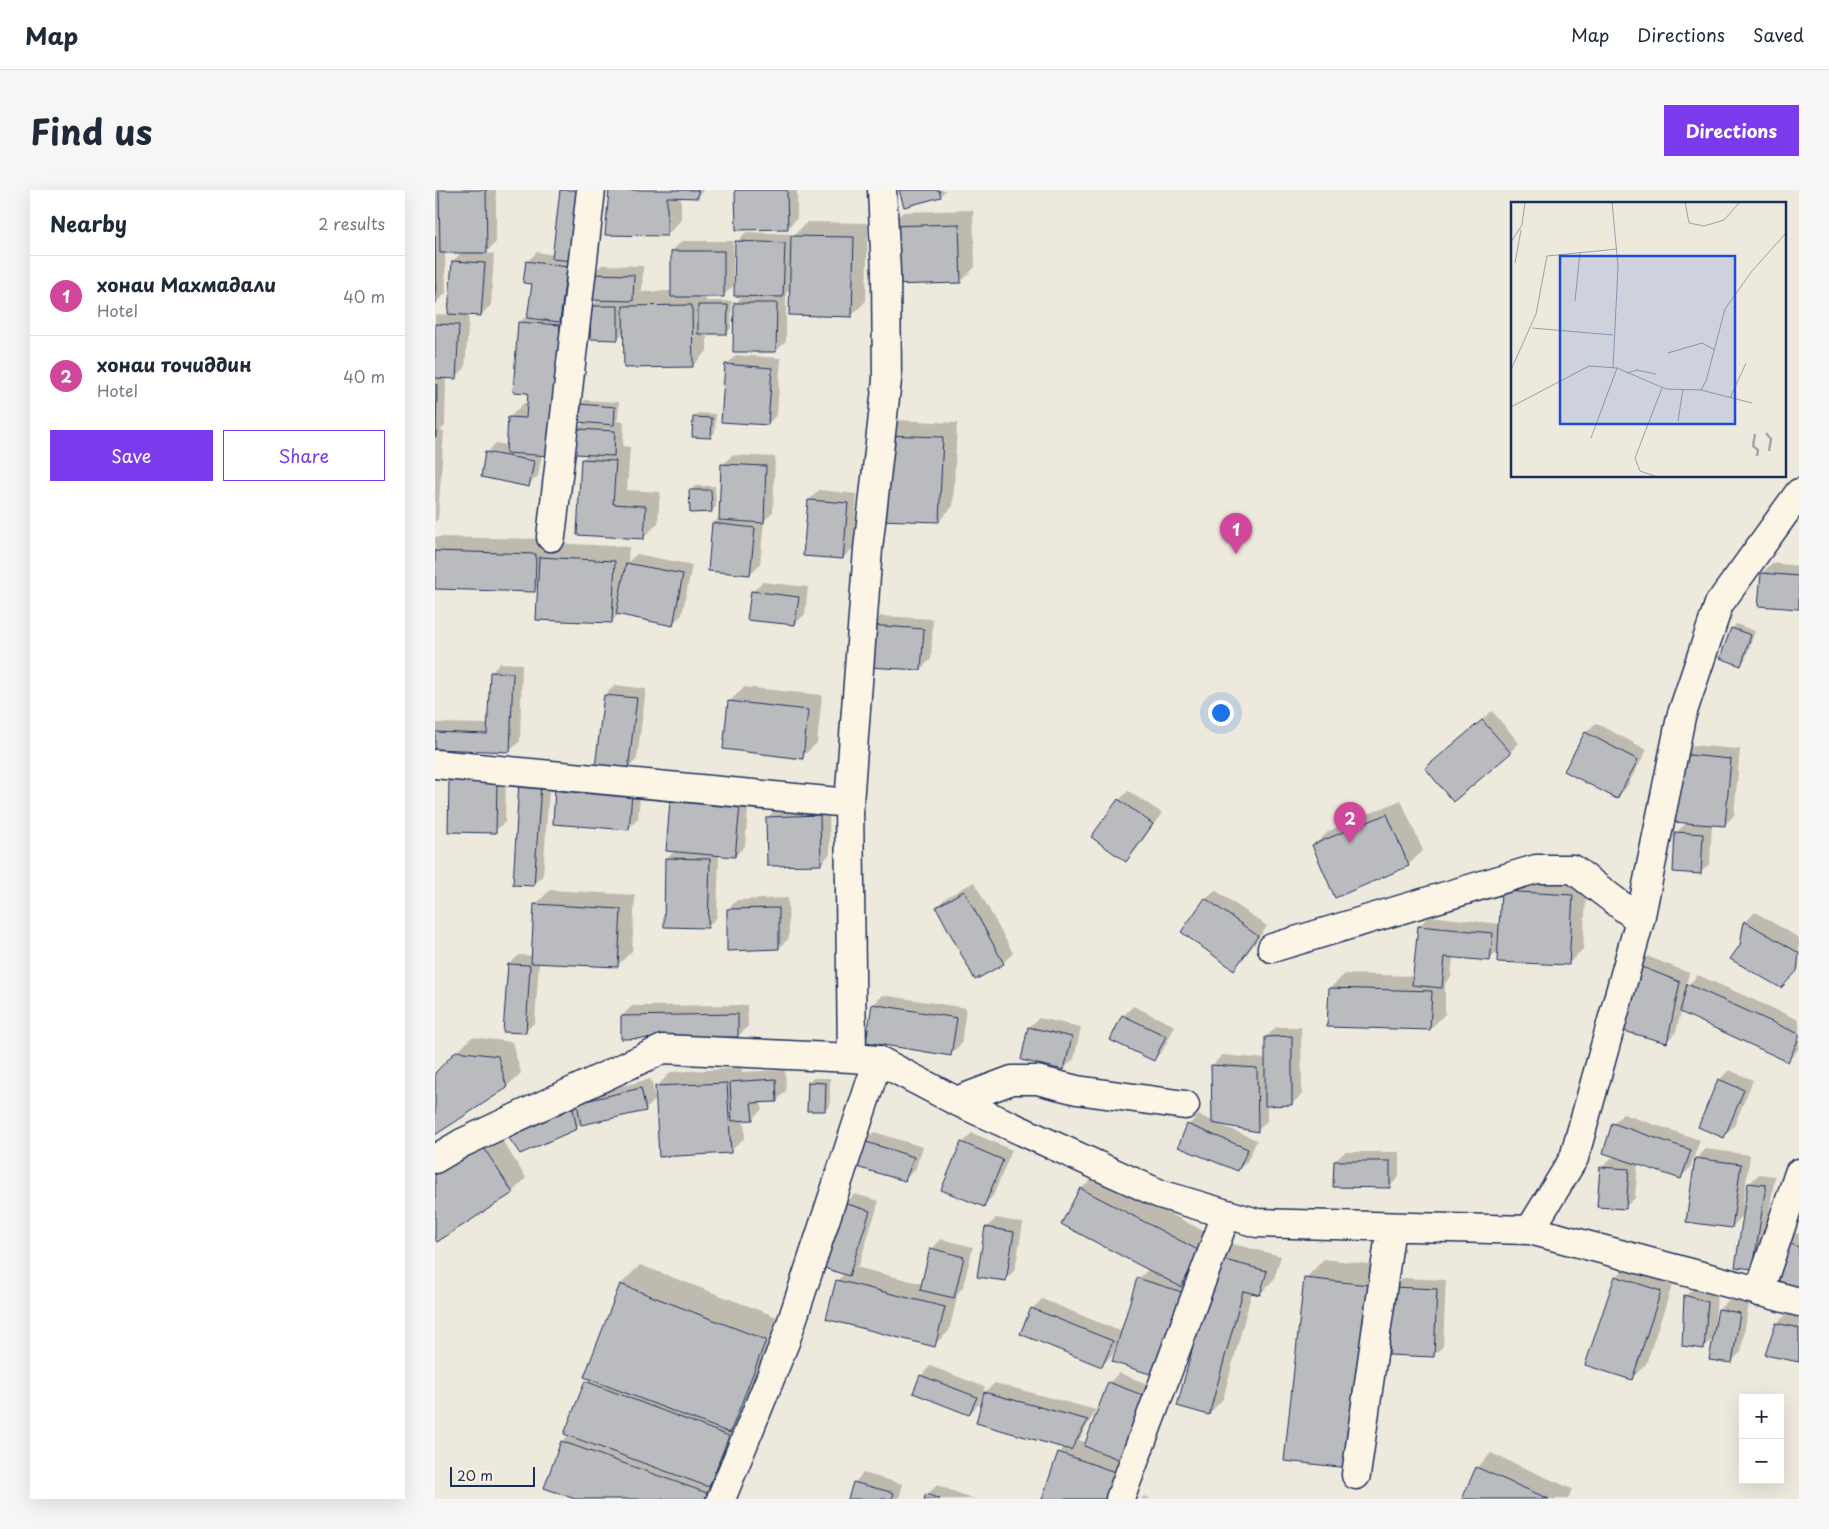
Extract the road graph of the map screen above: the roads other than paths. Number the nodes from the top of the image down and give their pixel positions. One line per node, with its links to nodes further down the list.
1 (591, 190): 4 (street)
2 (882, 190): 6 (street)
3 (1799, 493): 7 (street)
4 (551, 537)
5 (435, 764): 6 (street)
6 (849, 803): 9 (street)
7 (1640, 920): 8 (street); 16 (street)
8 (1272, 948)
9 (865, 1059): 10 (street); 12 (street); 20 (street)
10 (956, 1101): 11 (street); 14 (street)
11 (1185, 1105)
12 (435, 1159)
13 (1799, 1173): 17 (street)
14 (1226, 1215): 15 (street); 21 (street)
15 (1391, 1227): 16 (street); 19 (street)
16 (1530, 1230): 17 (street)
17 (1759, 1292): 18 (street)
18 (1799, 1302)
19 (1356, 1475)
20 (721, 1499)
21 (1120, 1499)

